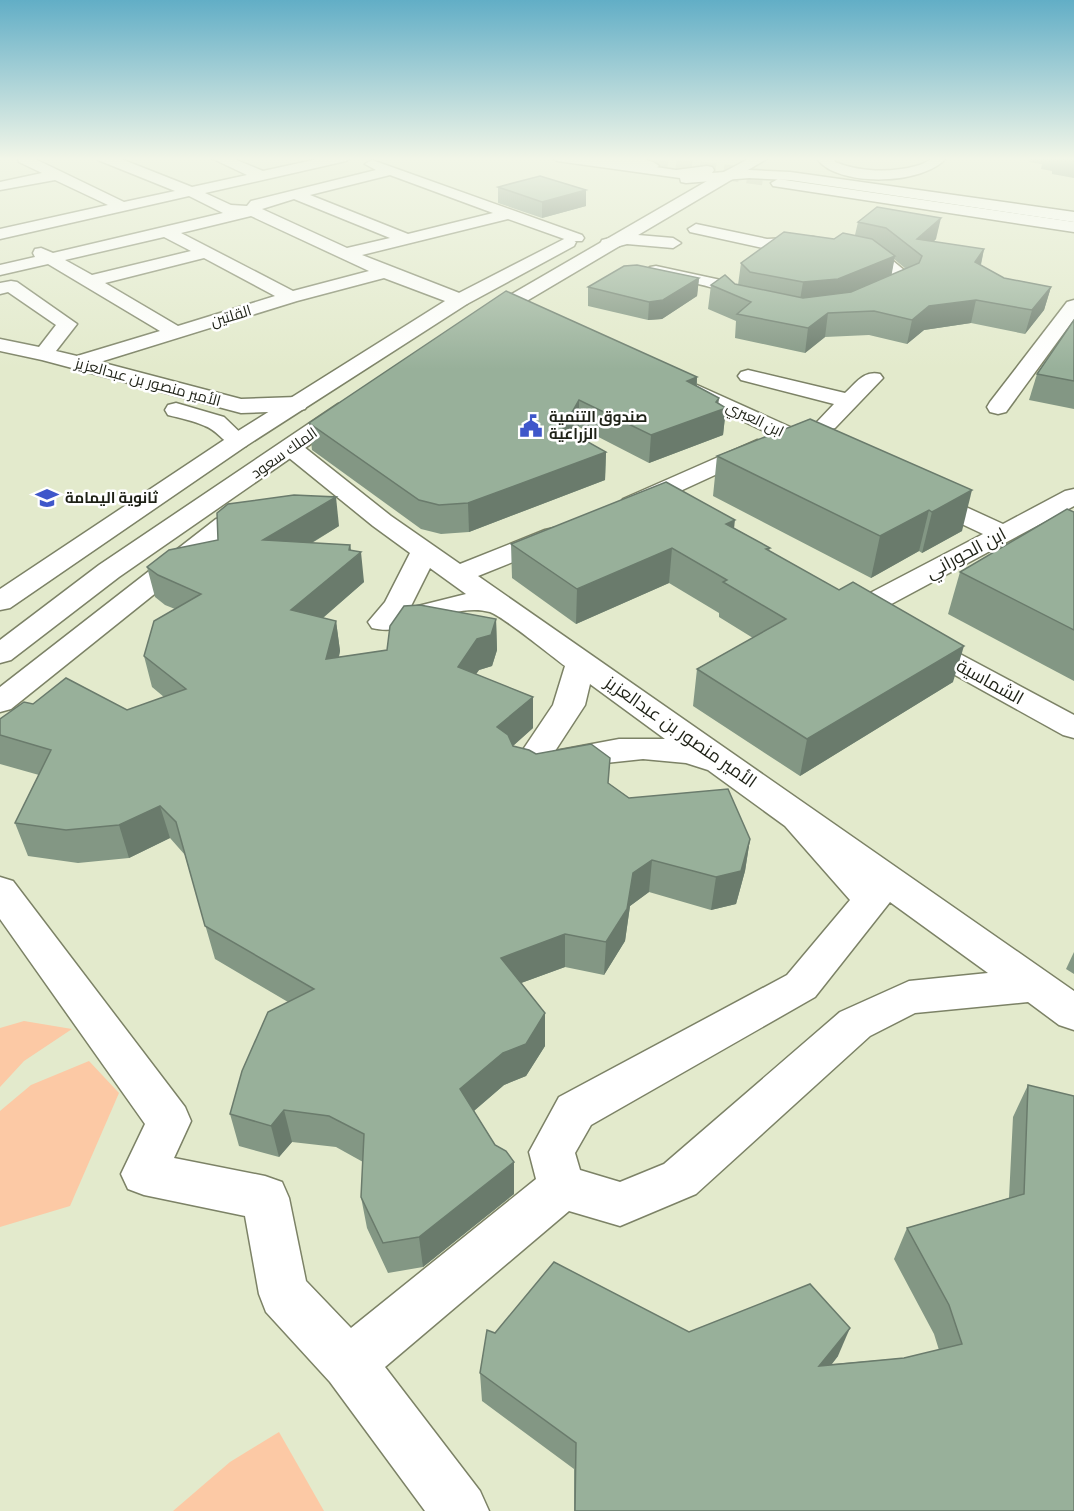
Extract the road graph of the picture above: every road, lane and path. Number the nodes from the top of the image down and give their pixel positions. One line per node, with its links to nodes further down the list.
1 (30, 228): 11 (street)
2 (181, 228): 10 (street)
3 (288, 228): 18 (street)
4 (378, 228): 15 (street)
5 (454, 228): 15 (street)
6 (547, 228): 14 (street)
7 (617, 228): 13 (street, الملك سعود)
8 (1037, 228): 12 (street)
9 (696, 229): 28 (street)
10 (166, 231): 17 (street); 19 (street)
11 (5, 233): 19 (street)
12 (1074, 233)
13 (603, 236): 14 (street, الملك سعود); 16 (street); 27 (street, الملك سعود)
14 (576, 238): 26 (street, الملك سعود)
15 (407, 239): 18 (street)
16 (673, 243)
17 (208, 252): 23 (street); 25 (street)
18 (345, 254): 22 (street)
19 (49, 258): 21 (street); 23 (street)
20 (634, 266): 30 (street)
21 (0, 270)
22 (385, 272): 25 (street, القلتين); 26 (street)
23 (91, 281): 32 (street)
24 (0, 289): 35 (street)
25 (291, 297): 32 (street, القلتين)
26 (460, 300): 44 (street, الملك سعود)
27 (510, 301): 31 (street); 33 (street, الملك سعود)
28 (858, 301)
29 (1074, 306): 45 (street)
30 (769, 307)
31 (531, 311)
32 (177, 333): 36 (street, القلتين)
33 (461, 333)
34 (0, 345): 35 (street, الأمير منصور بن عبدالعزيز)
35 (44, 354): 36 (street, الأمير منصور بن عبدالعزيز)
36 (72, 372): 40 (street, الأمير منصور بن عبدالعزيز); 41 (street, الأمير منصور بن عبدالعزيز)
37 (658, 372): 47 (street, ابن العبري)
38 (748, 376): 43 (street)
39 (873, 378): 43 (street)
40 (182, 391): 41 (street); 44 (street, الأمير منصور بن عبدالعزيز)
41 (135, 397): 48 (street, الأمير منصور بن عبدالعزيز)
42 (363, 397): 49 (street, الملك سعود)
43 (849, 401): 46 (street)
44 (297, 404): 48 (street, الملك سعود)
45 (998, 406)
46 (827, 423)
47 (786, 434): 50 (street, ابن العبري); 52 (street)
48 (238, 441): 63 (street, الملك سعود)
49 (291, 448): 58 (street, الأمير منصور بن عبدالعزيز); 66 (street, الملك سعود)
50 (840, 458)
51 (905, 488): 60 (street)
52 (654, 495): 55 (street); 56 (street)
53 (1074, 496): 60 (street, ابن الحوراني)
54 (330, 512): 58 (street)
55 (684, 512)
56 (610, 513)
57 (284, 516): 68 (street)
58 (382, 521): 61 (street, الأمير منصور بن عبدالعزيز)
59 (578, 526): 62 (street)
60 (1023, 530): 64 (street, ابن الحوراني)
61 (424, 550): 62 (street, الأمير منصور بن عبدالعزيز); 65 (street)
62 (459, 574): 65 (street, الأمير منصور بن عبدالعزيز)
63 (0, 602)
64 (848, 605): 69 (street, الشماسية)
65 (504, 606): 67 (street, الأمير منصور بن عبدالعزيز)
66 (0, 654)
67 (582, 661): 70 (street, الأمير منصور بن عبدالعزيز); 70 (street)
68 (0, 702)
69 (1074, 728)
70 (729, 766): 71 (street, الأمير منصور بن عبدالعزيز)
71 (791, 810): 73 (street, الأمير منصور بن عبدالعزيز); 75 (street)
72 (0, 891): 76 (street)
73 (1035, 985): 74 (street, الأمير منصور بن عبدالعزيز); 75 (street)
74 (1074, 1013)
75 (562, 1187): 76 (street)
76 (349, 1363): 77 (street)
77 (460, 1511)

